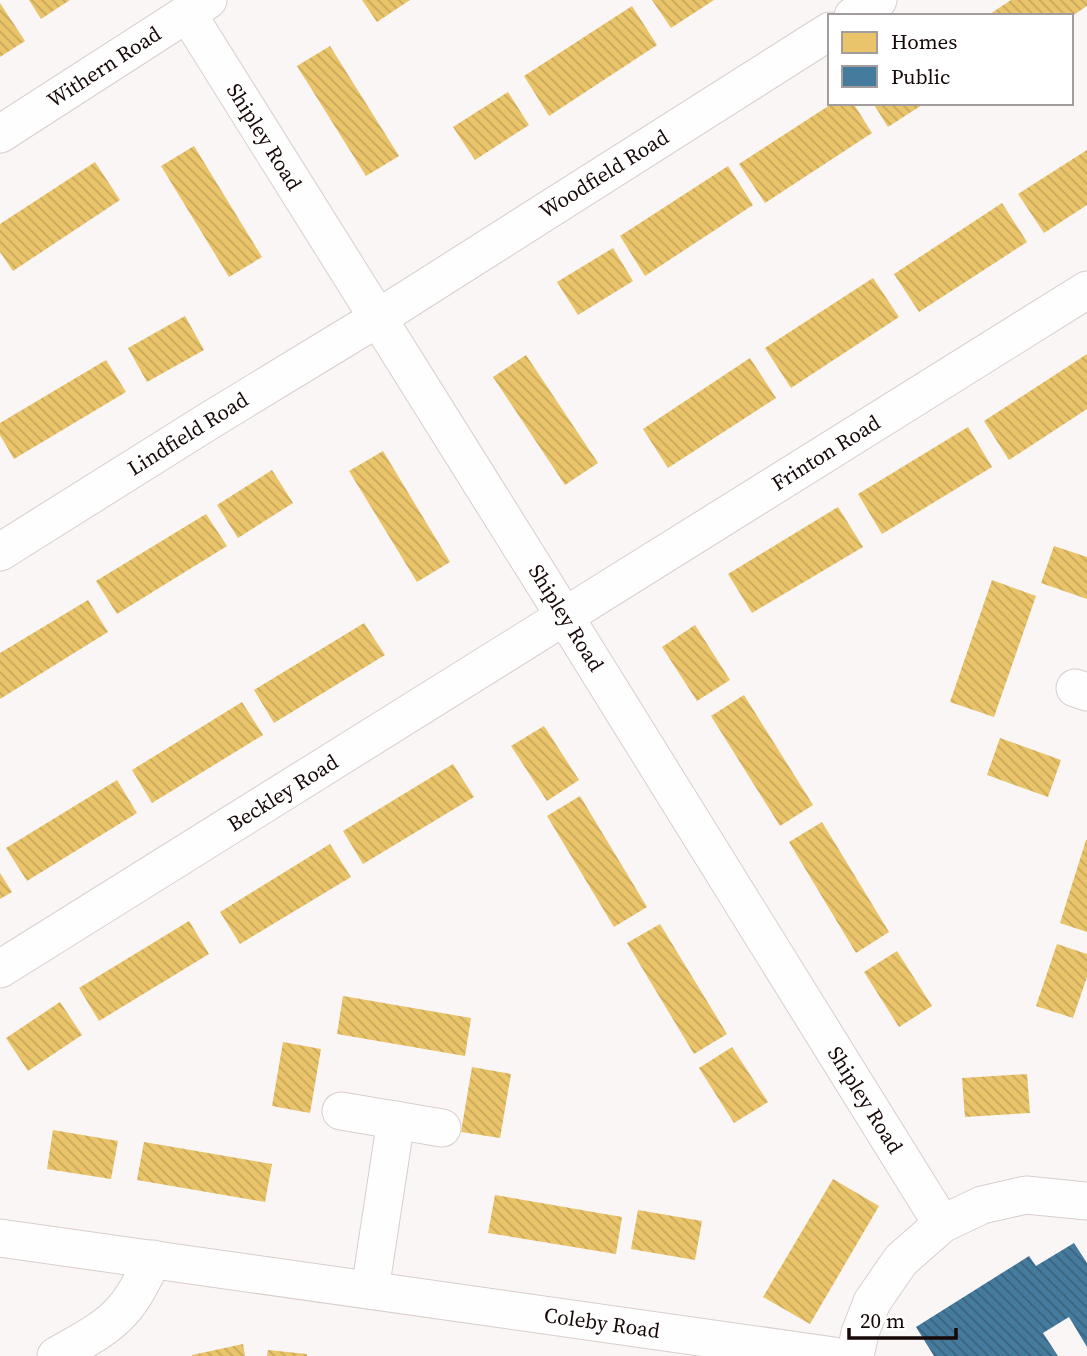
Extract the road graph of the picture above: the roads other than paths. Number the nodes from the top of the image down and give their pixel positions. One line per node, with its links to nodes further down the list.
1 (878, 0): 3 (street)
2 (197, 7): 5 (street, Withern Road); 7 (street, Shipley Road)
3 (856, 14)
4 (828, 32): 7 (street, Woodfield Road)
5 (0, 134)
6 (1087, 290): 9 (street, Frinton Road)
7 (377, 318): 8 (street, Lindfield Road); 9 (street, Shipley Road)
8 (0, 552)
9 (565, 617): 10 (street, Beckley Road); 15 (street, Shipley Road)
10 (0, 969)
11 (341, 1111): 12 (street)
12 (396, 1120): 13 (street); 18 (street)
13 (442, 1128)
14 (1087, 1201): 15 (street)
15 (942, 1224): 21 (street)
16 (0, 1238): 17 (street, Coleby Road)
17 (153, 1259): 18 (street, Coleby Road); 19 (street)
18 (370, 1290): 20 (street, Coleby Road)
19 (56, 1356)
20 (834, 1356)
21 (855, 1356)

